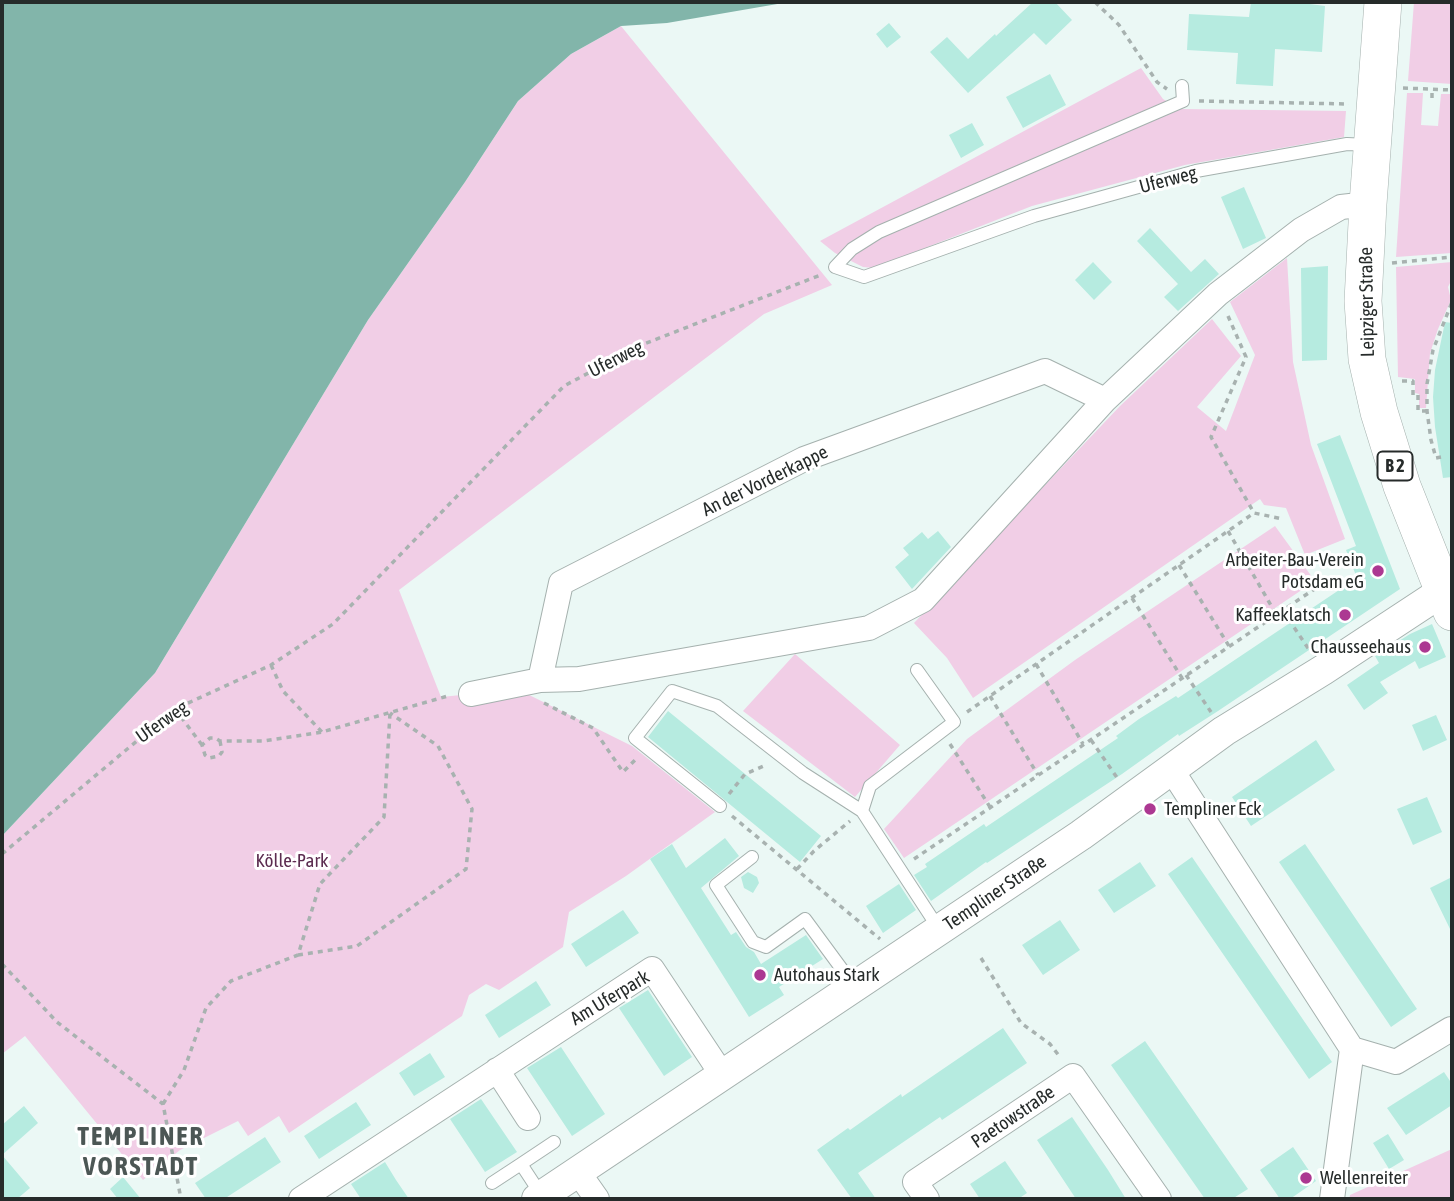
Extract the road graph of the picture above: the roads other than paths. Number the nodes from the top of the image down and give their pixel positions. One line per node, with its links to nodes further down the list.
1 (1382, 2): 3 (main road, Leipziger Straße / B 2)
2 (1182, 86): 3 (lane, Uferweg)
3 (1372, 145): 4 (main road, Leipziger Straße / B 2)
4 (1368, 204): 5 (street); 6 (main road, Leipziger Straße / B 2)
5 (1105, 400): 8 (street); 8 (street, An der Vorderkappe)
6 (1449, 597): 10 (street, Templiner Straße)
7 (917, 670): 12 (lane)
8 (540, 680): 9 (street)
9 (471, 694)
10 (1171, 769): 14 (street, Templiner Straße); 17 (street)
11 (720, 806): 12 (lane)
12 (862, 811): 14 (lane)
13 (752, 857): 15 (lane)
14 (940, 930): 15 (street, Templiner Straße)
15 (855, 988): 19 (street, Templiner Straße)
16 (1451, 1029): 17 (street)
17 (1352, 1049): 30 (street)
18 (497, 1070): 19 (street, Am Uferpark); 20 (street); 25 (street, Am Uferpark)
19 (723, 1076): 23 (street, Templiner Straße)
20 (528, 1118)
21 (554, 1142): 22 (lane)
22 (520, 1164): 24 (lane); 26 (lane)
23 (578, 1172): 26 (street, Templiner Straße); 27 (street)
24 (492, 1183)
25 (317, 1195)
26 (539, 1198)
27 (597, 1199)
28 (927, 1199): 29 (street, Paetowstraße)
29 (1159, 1199)
30 (1332, 1199)

